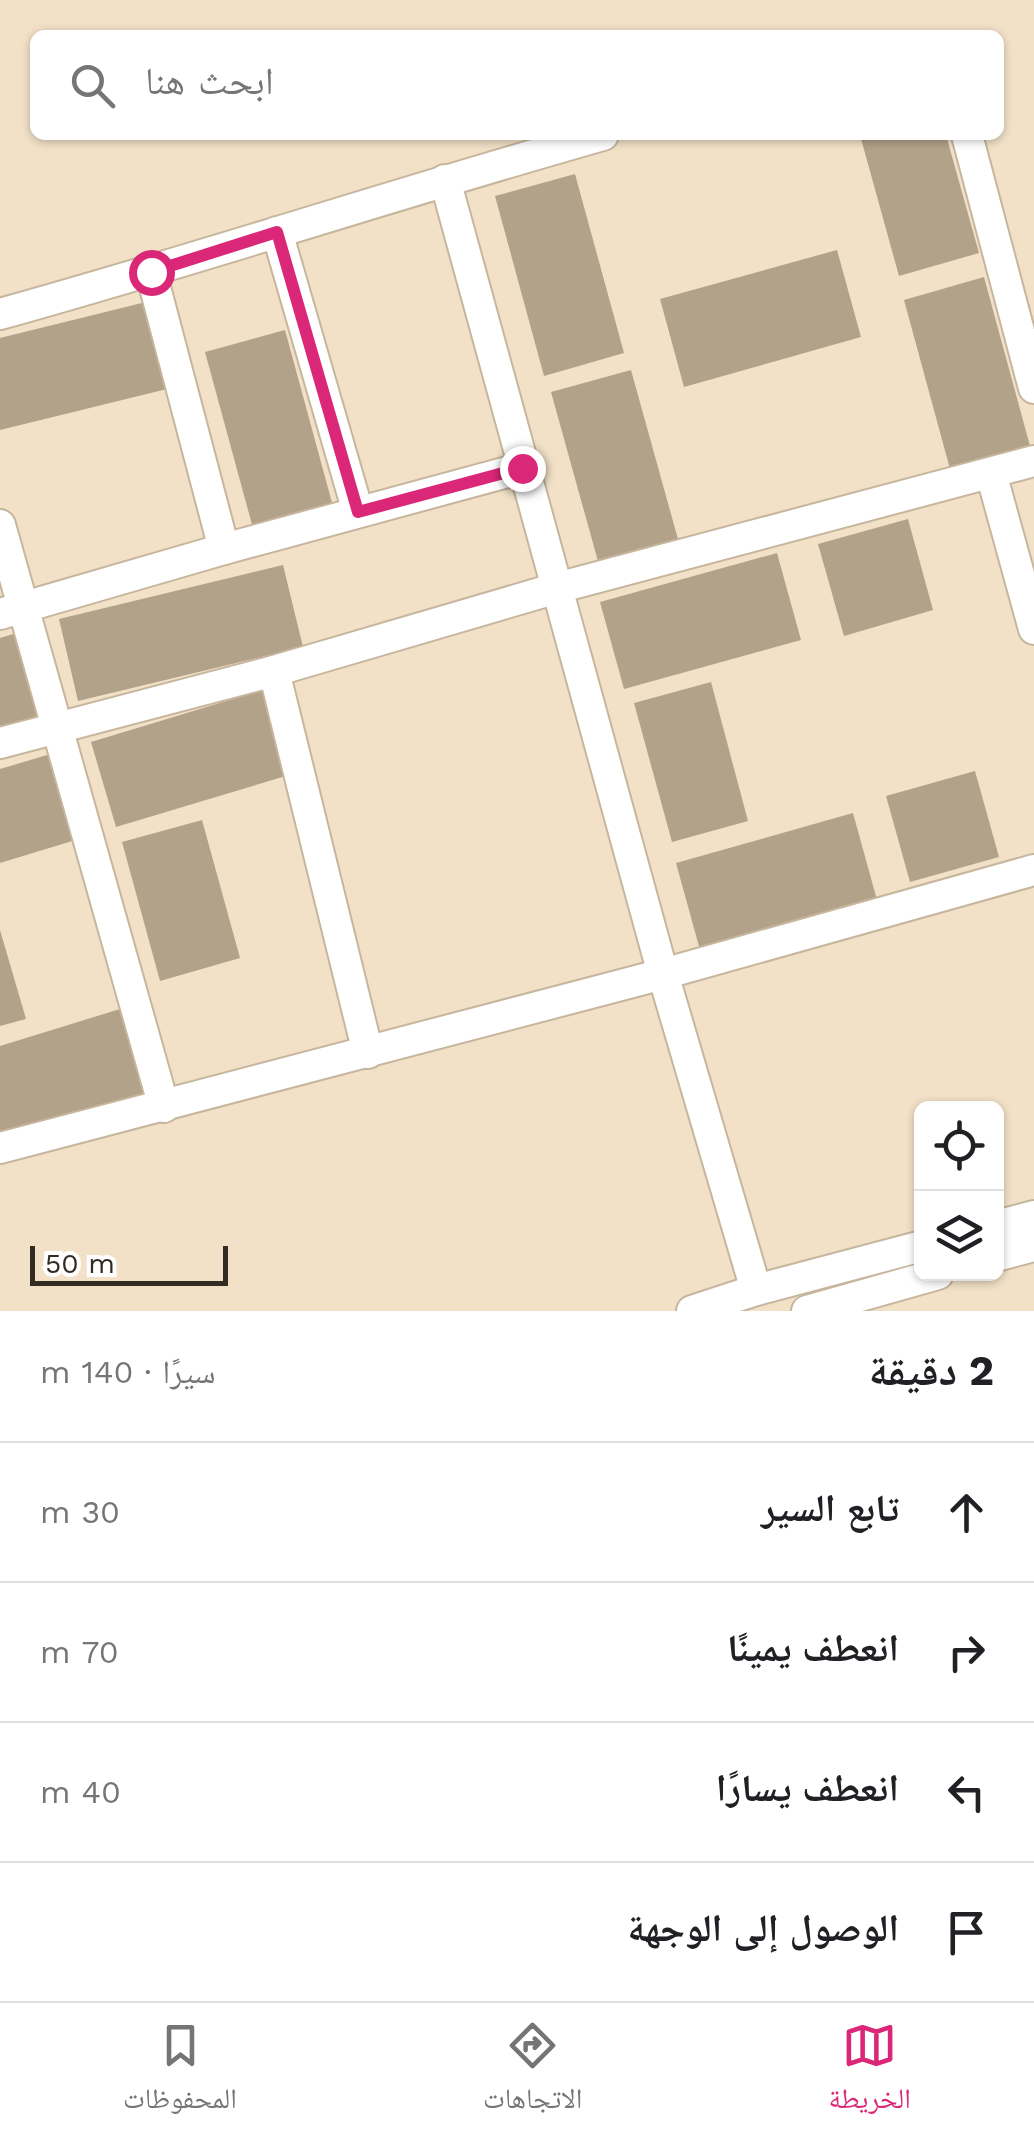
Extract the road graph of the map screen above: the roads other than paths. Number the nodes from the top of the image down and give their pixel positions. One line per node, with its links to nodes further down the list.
1 (585, 140): 3 (street)
2 (969, 140): 7 (street)
3 (445, 180): 4 (street); 10 (street)
4 (277, 232): 5 (street); 12 (street)
5 (151, 272): 6 (street); 14 (street)
6 (0, 314)
7 (1027, 335): 8 (street)
8 (1034, 388)
9 (1034, 461): 11 (street)
10 (522, 468): 12 (street); 15 (street)
11 (991, 473): 15 (street); 17 (street)
12 (358, 512): 14 (street)
13 (0, 525): 16 (street)
14 (224, 549): 16 (street)
15 (557, 588): 18 (street); 22 (street)
16 (12, 611): 19 (street)
17 (1034, 629)
18 (274, 672): 19 (street); 23 (street)
19 (59, 728): 20 (street); 24 (street)
20 (0, 743)
21 (1034, 870): 22 (street)
22 (662, 974): 23 (street); 32 (street)
23 (368, 1052): 24 (street)
24 (164, 1107): 25 (street)
25 (0, 1148)
26 (1034, 1216): 27 (street)
27 (1004, 1224)
28 (1034, 1246): 30 (street)
29 (914, 1248): 32 (street)
30 (1004, 1254)
31 (914, 1281): 33 (street)
32 (756, 1290): 34 (street)
33 (815, 1310)
34 (692, 1311)

